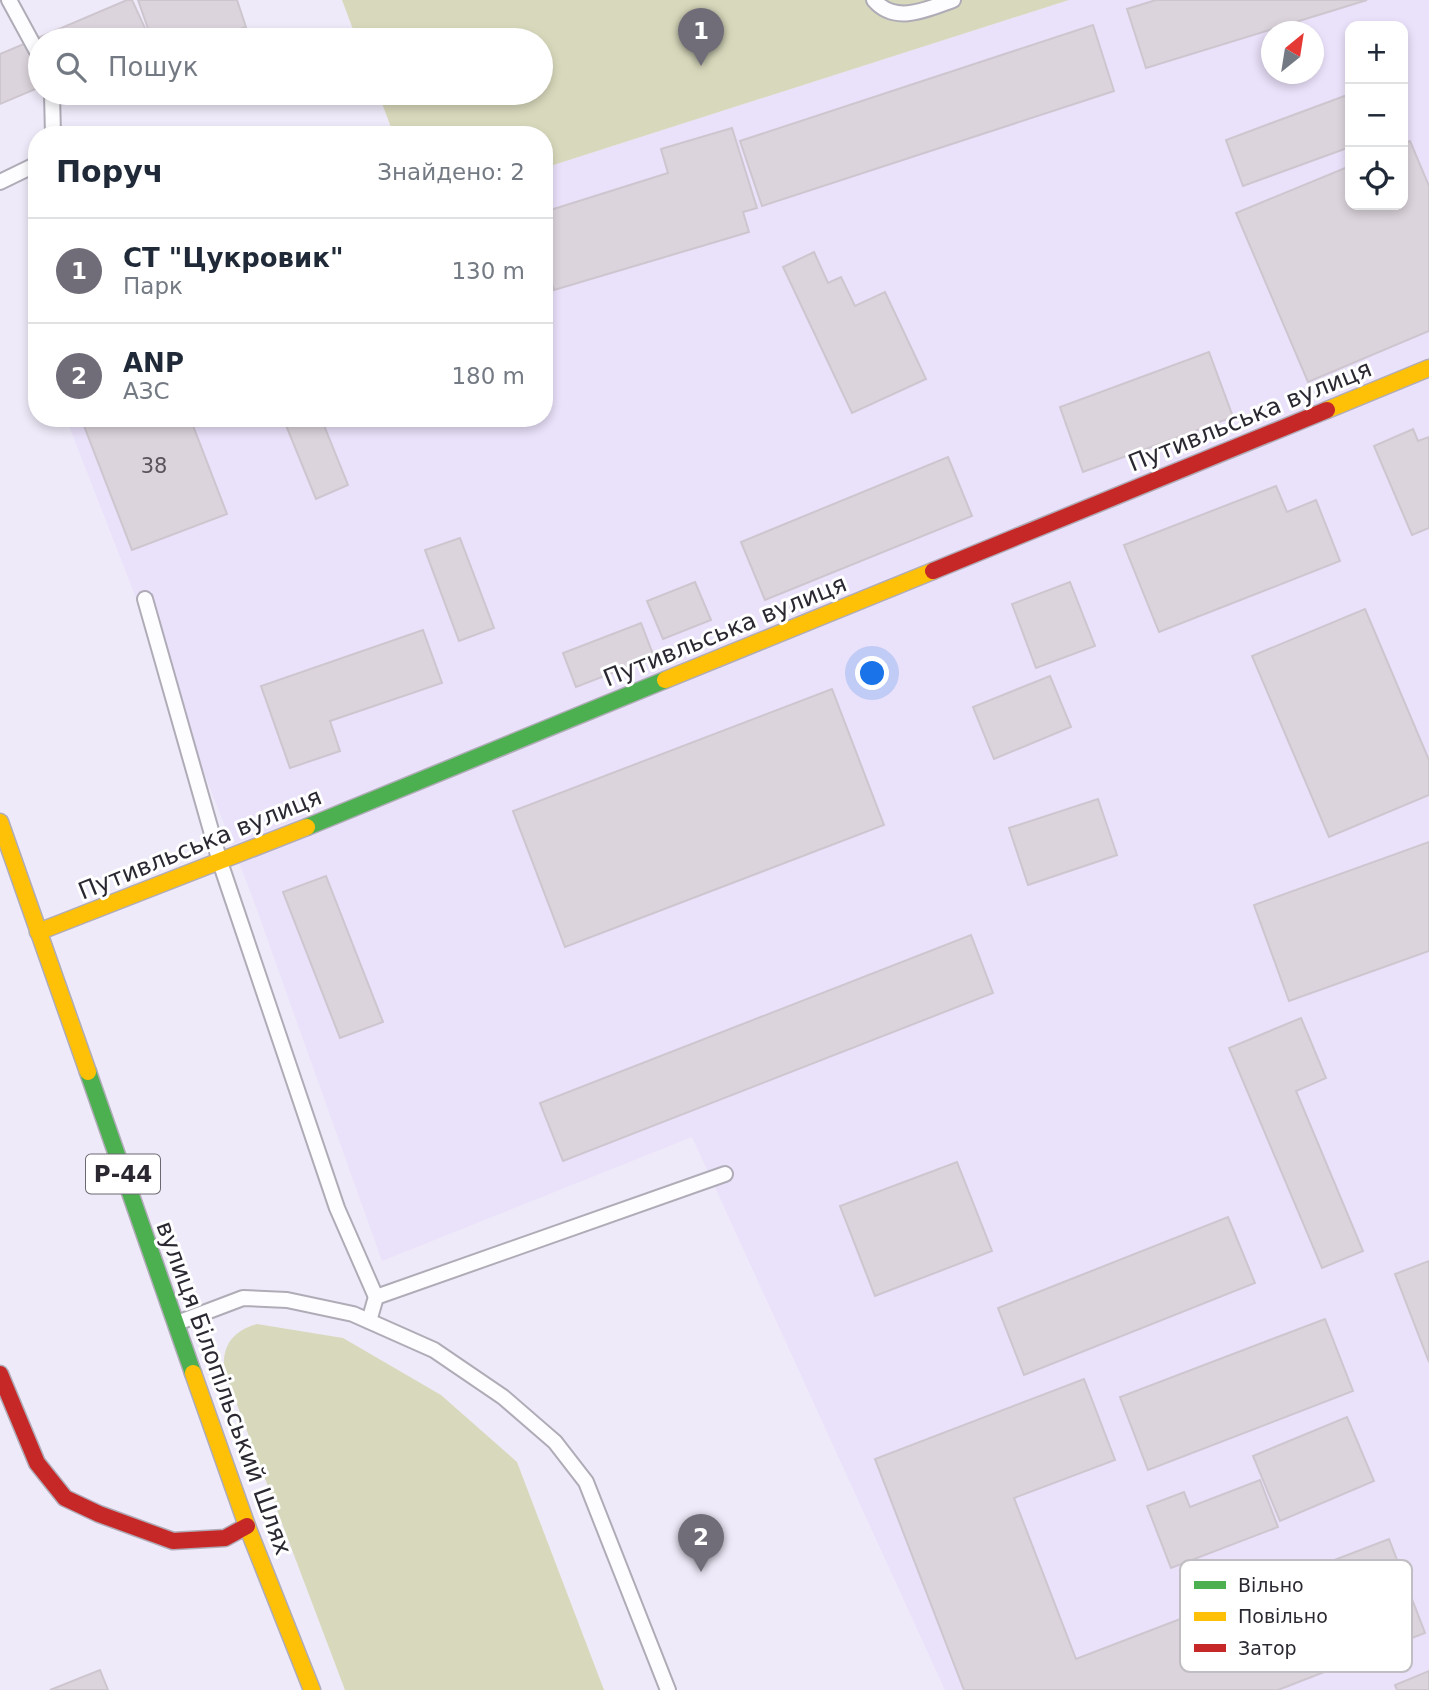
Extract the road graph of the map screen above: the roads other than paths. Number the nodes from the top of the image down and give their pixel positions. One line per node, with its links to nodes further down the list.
1 (9, 0): 4 (lane)
2 (874, 0): 3 (lane)
3 (953, 0)
4 (28, 35)
5 (52, 105): 6 (lane)
6 (53, 126)
7 (28, 168): 8 (lane)
8 (0, 182)
9 (1429, 368): 12 (street, Путивльська вулиця)
10 (145, 599): 12 (lane)
11 (0, 821): 13 (street, вулиця Білопільський Шлях / Р-44)
12 (220, 862): 13 (street, Путивльська вулиця); 15 (lane)
13 (38, 932): 17 (street, вулиця Білопільський Шлях / Р-44)
14 (725, 1174): 15 (lane)
15 (376, 1297): 16 (lane)
16 (369, 1321): 17 (lane); 21 (lane)
17 (176, 1323): 19 (street, вулиця Білопільський Шлях / Р-44)
18 (0, 1374): 19 (street)
19 (247, 1526): 20 (street, вулиця Білопільський Шлях / Р-44)
20 (312, 1690)
21 (668, 1690)

